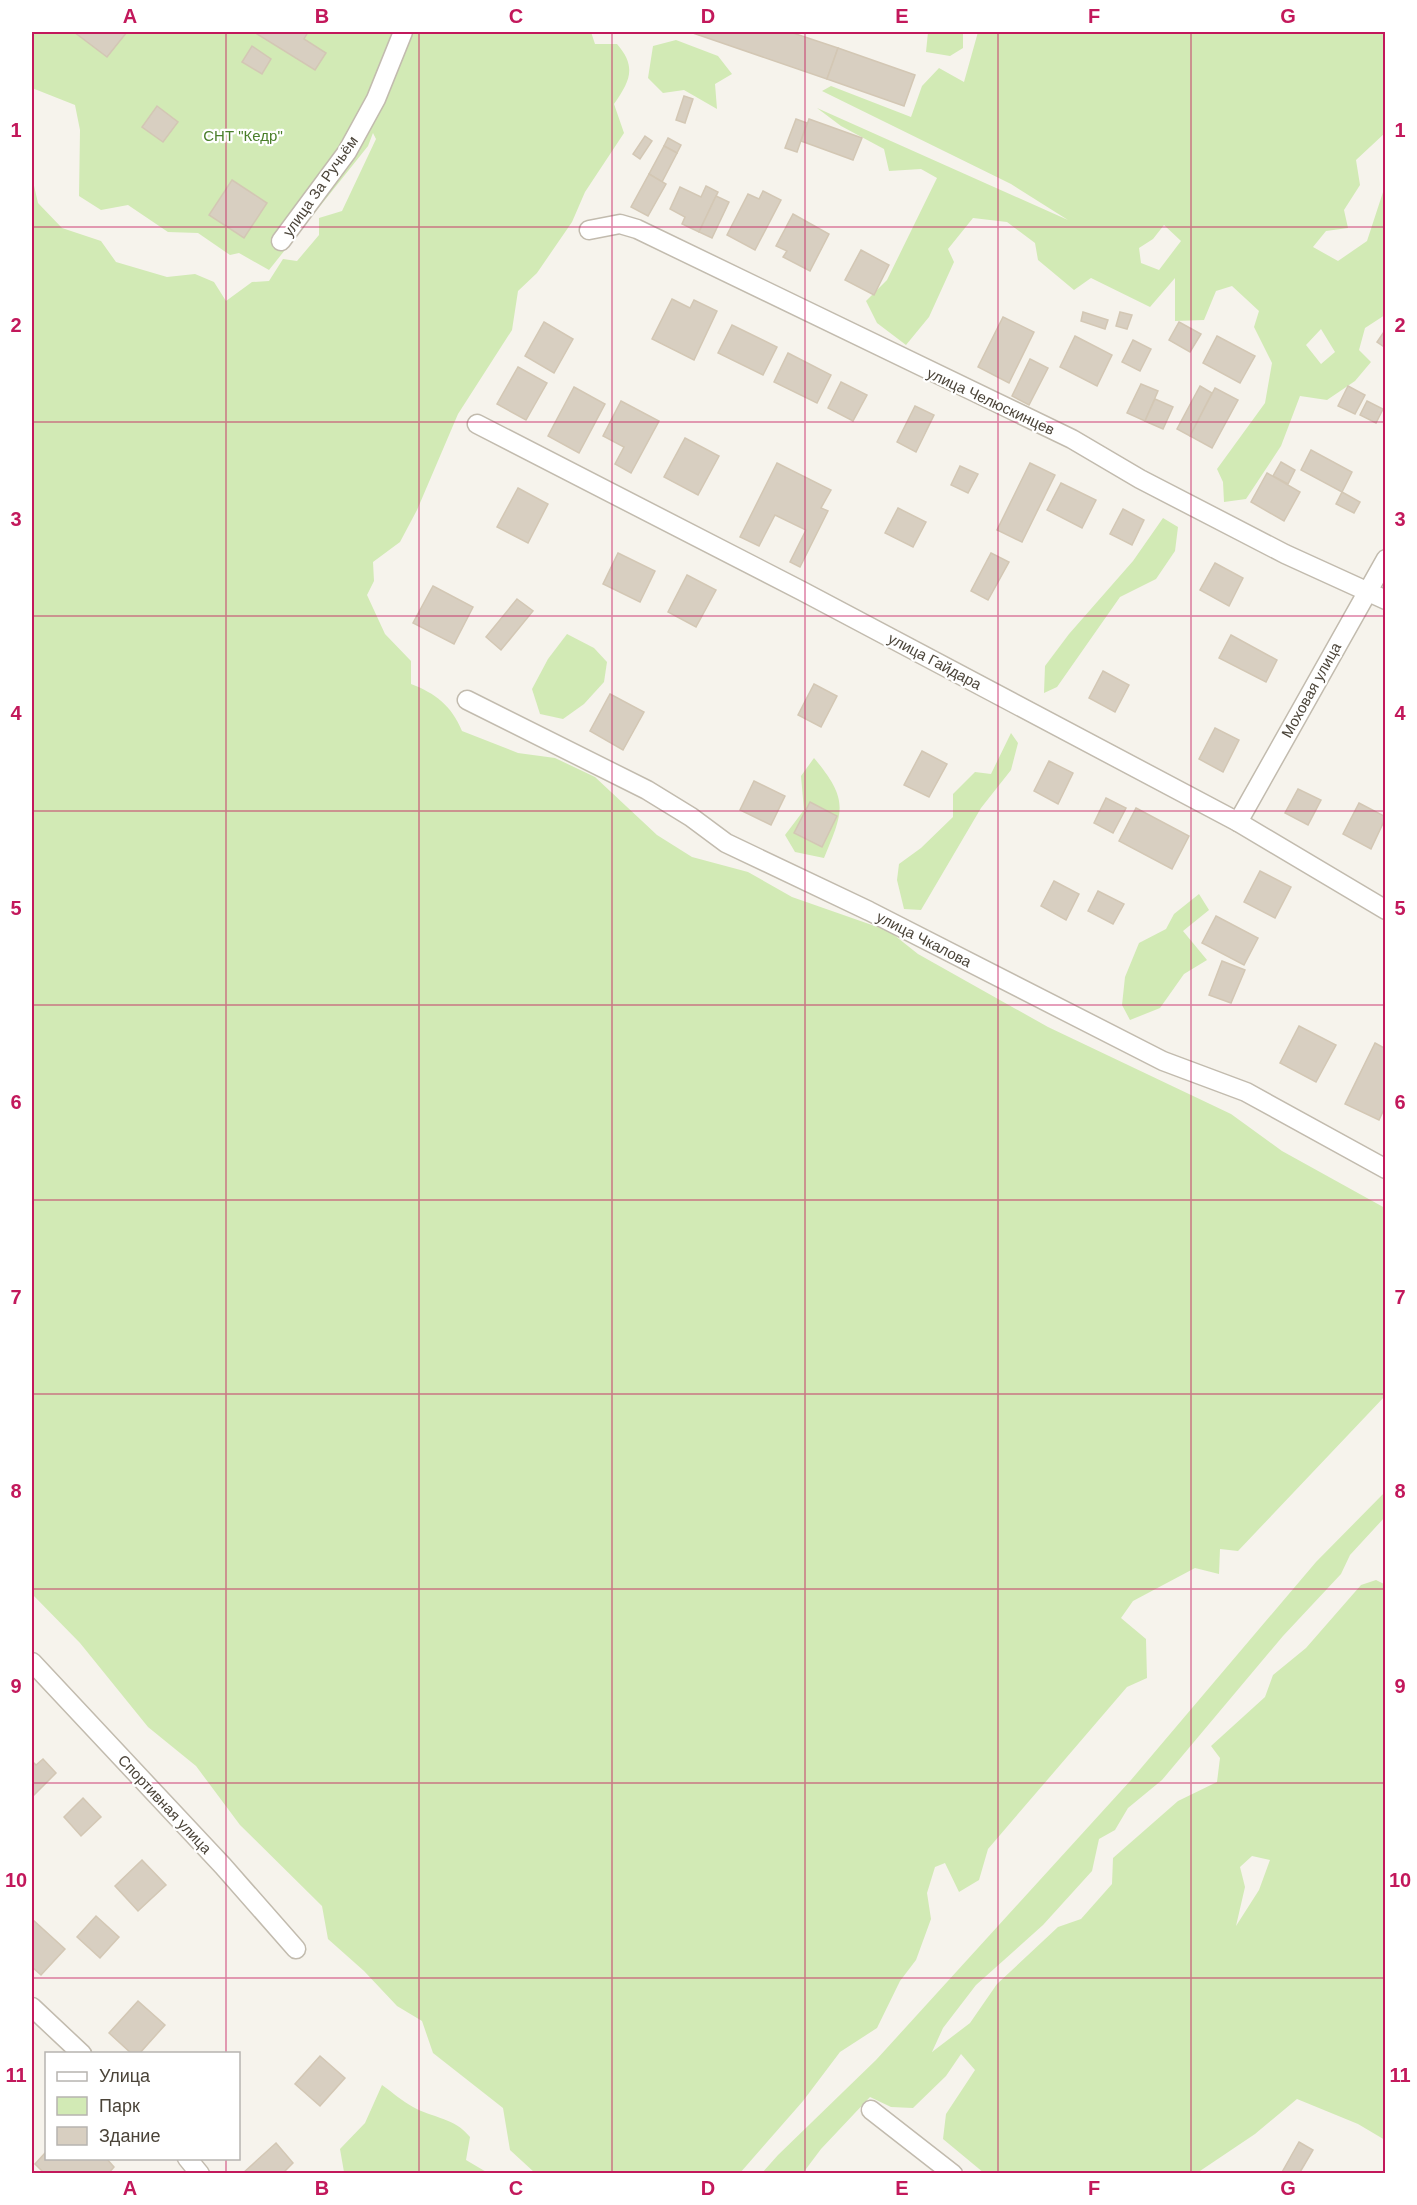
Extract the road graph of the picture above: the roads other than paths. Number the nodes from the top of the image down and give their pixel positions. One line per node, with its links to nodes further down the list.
1 (403, 32): 3 (street, улица За Ручьём)
2 (589, 230): 6 (street, улица Челюскинцев)
3 (281, 241)
4 (477, 424): 9 (street, улица Гайдара)
5 (1386, 559): 6 (street, Моховая улица)
6 (1367, 591): 7 (street, улица Челюскинцев); 9 (street, Моховая улица)
7 (1386, 600)
8 (467, 700): 11 (street, улица Чкалова)
9 (1238, 822): 10 (street, улица Гайдара)
10 (1386, 910)
11 (1386, 1169)
12 (32, 1662): 13 (street, Спортивная улица)
13 (296, 1949)
14 (32, 2007): 15 (street)
15 (80, 2052)
16 (871, 2110): 19 (street)
17 (189, 2160): 18 (street)
18 (200, 2174)
19 (952, 2174)

